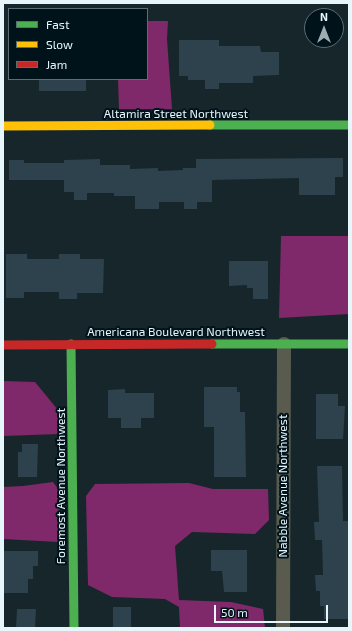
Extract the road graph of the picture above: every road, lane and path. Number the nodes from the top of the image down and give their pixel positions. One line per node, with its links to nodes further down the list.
1 (349, 125): 2 (street, Altamira Street Northwest)
2 (3, 126)
3 (72, 344): 4 (street, Americana Boulevard Northwest); 6 (street, Americana Boulevard Northwest); 7 (street, Foremost Avenue Northwest)
4 (284, 344): 5 (street, Americana Boulevard Northwest); 8 (street, Nabble Avenue Northwest)
5 (349, 344)
6 (3, 345)
7 (74, 628)
8 (283, 628)

